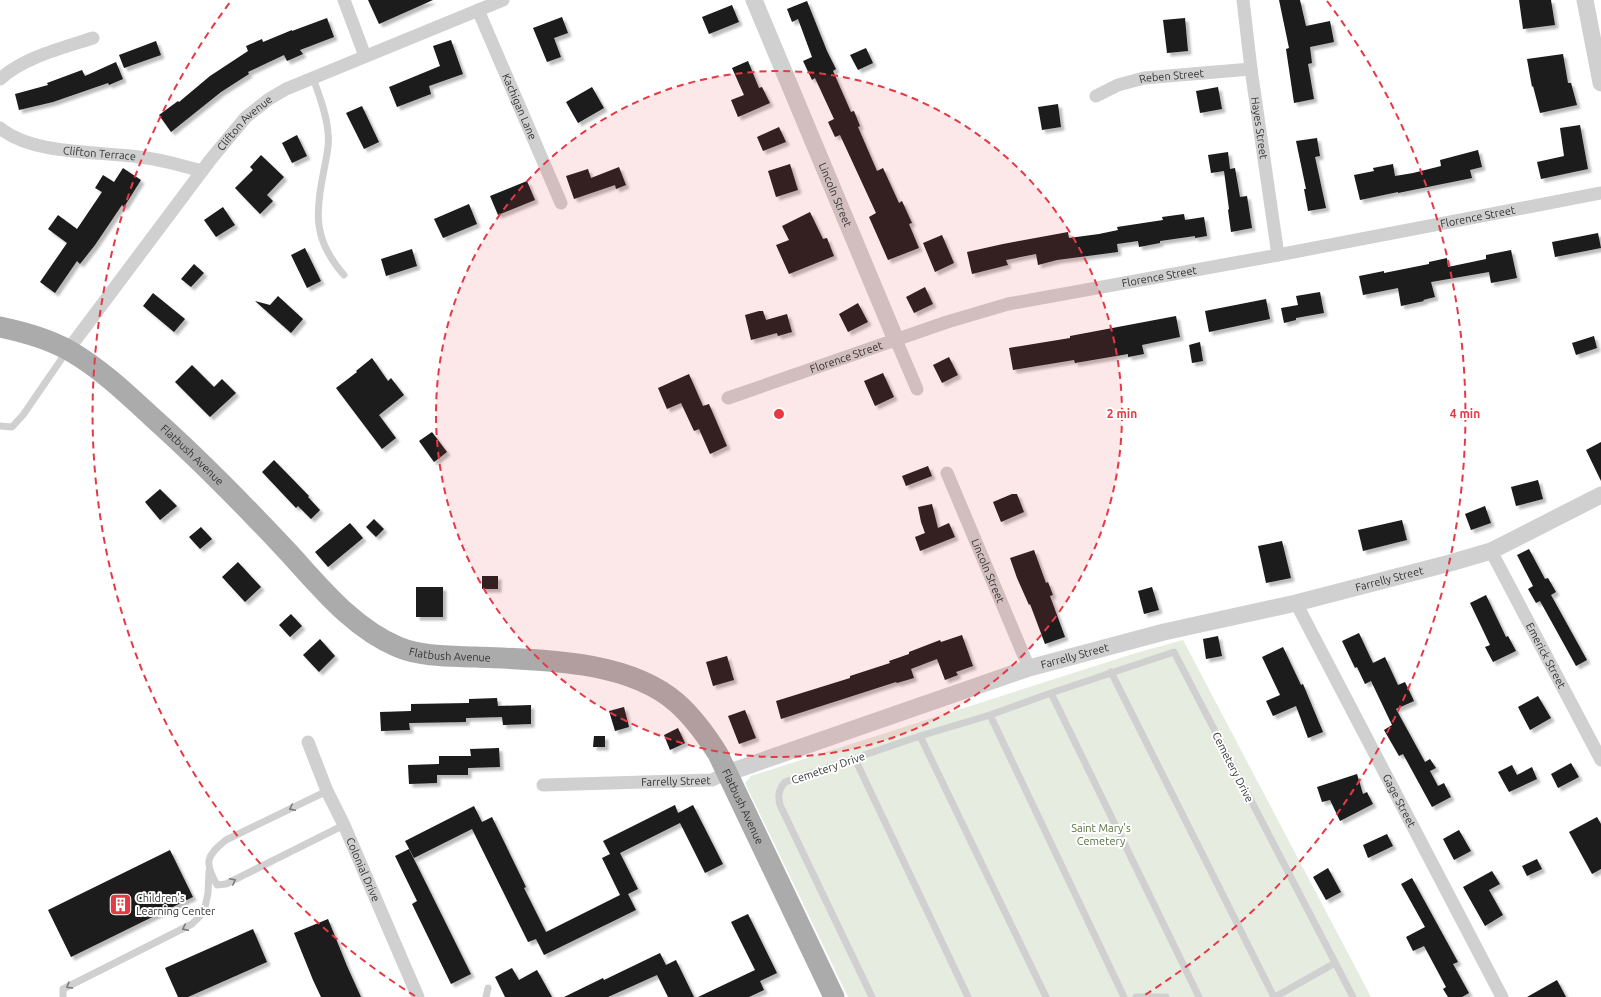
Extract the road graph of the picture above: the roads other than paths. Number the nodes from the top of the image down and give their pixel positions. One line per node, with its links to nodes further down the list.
1 (344, 0): 8 (street)
2 (503, 0): 6 (street, Clifton Avenue)
3 (754, 0): 21 (street, Lincoln Street)
4 (1243, 0): 9 (street, Hayes Street)
5 (1585, 0): 12 (street)
6 (478, 10): 8 (street, Clifton Avenue); 17 (street, Kachigan Lane)
7 (93, 38): 11 (street)
8 (365, 56): 10 (street, Clifton Avenue)
9 (1251, 69): 13 (street, Reben Street); 18 (street, Hayes Street)
10 (313, 78): 15 (street, Clifton Avenue); 19 (lane)
11 (0, 80)
12 (1601, 83)
13 (1096, 96)
14 (0, 128): 15 (street, Clifton Terrace)
15 (202, 171): 22 (street, Clifton Avenue)
16 (1601, 193): 18 (street, Florence Street)
17 (562, 203)
18 (1278, 255): 21 (street, Florence Street)
19 (344, 275)
20 (0, 327): 22 (main road, Flatbush Avenue)
21 (896, 340): 23 (street, Lincoln Street); 24 (street, Florence Street)
22 (68, 350): 25 (lane); 38 (main road, Flatbush Avenue)
23 (916, 389)
24 (728, 398)
25 (0, 426)
26 (947, 473): 30 (street, Lincoln Street)
27 (1601, 495): 28 (street, Farrelly Street)
28 (1491, 551): 29 (street, Farrelly Street); 37 (street, Emerick Street)
29 (1296, 604): 30 (street, Farrelly Street); 58 (street, Gage Street)
30 (1029, 668): 38 (street, Farrelly Street)
31 (1111, 672): 32 (lane, Cemetery Drive); 43 (lane, Cemetery Drive); 56 (lane)
32 (1051, 693): 33 (lane, Cemetery Drive); 55 (lane)
33 (990, 715): 34 (lane, Cemetery Drive); 52 (lane)
34 (920, 736): 36 (lane, Cemetery Drive); 51 (lane)
35 (308, 742): 40 (street, Colonial Drive)
36 (855, 759): 49 (lane, Cemetery Drive); 50 (lane)
37 (1601, 760)
38 (727, 773): 39 (street, Farrelly Street); 48 (main road, Flatbush Avenue)
39 (543, 785)
40 (327, 790): 41 (street, Colonial Drive); 42 (lane, one-way to 42)
41 (344, 825): 42 (lane, one-way to 41); 46 (street, Colonial Drive)
42 (209, 871): 45 (lane, one-way to 45)
43 (1335, 963): 56 (lane); 57 (lane, Cemetery Drive)
44 (488, 988): 47 (lane)
45 (63, 997)
46 (418, 997)
47 (486, 997)
48 (834, 997)
49 (872, 997)
50 (968, 997)
51 (1046, 997)
52 (1124, 997)
53 (1136, 997): 54 (lane)
54 (1166, 997)
55 (1199, 997)
56 (1274, 997)
57 (1353, 997)
58 (1502, 997)

